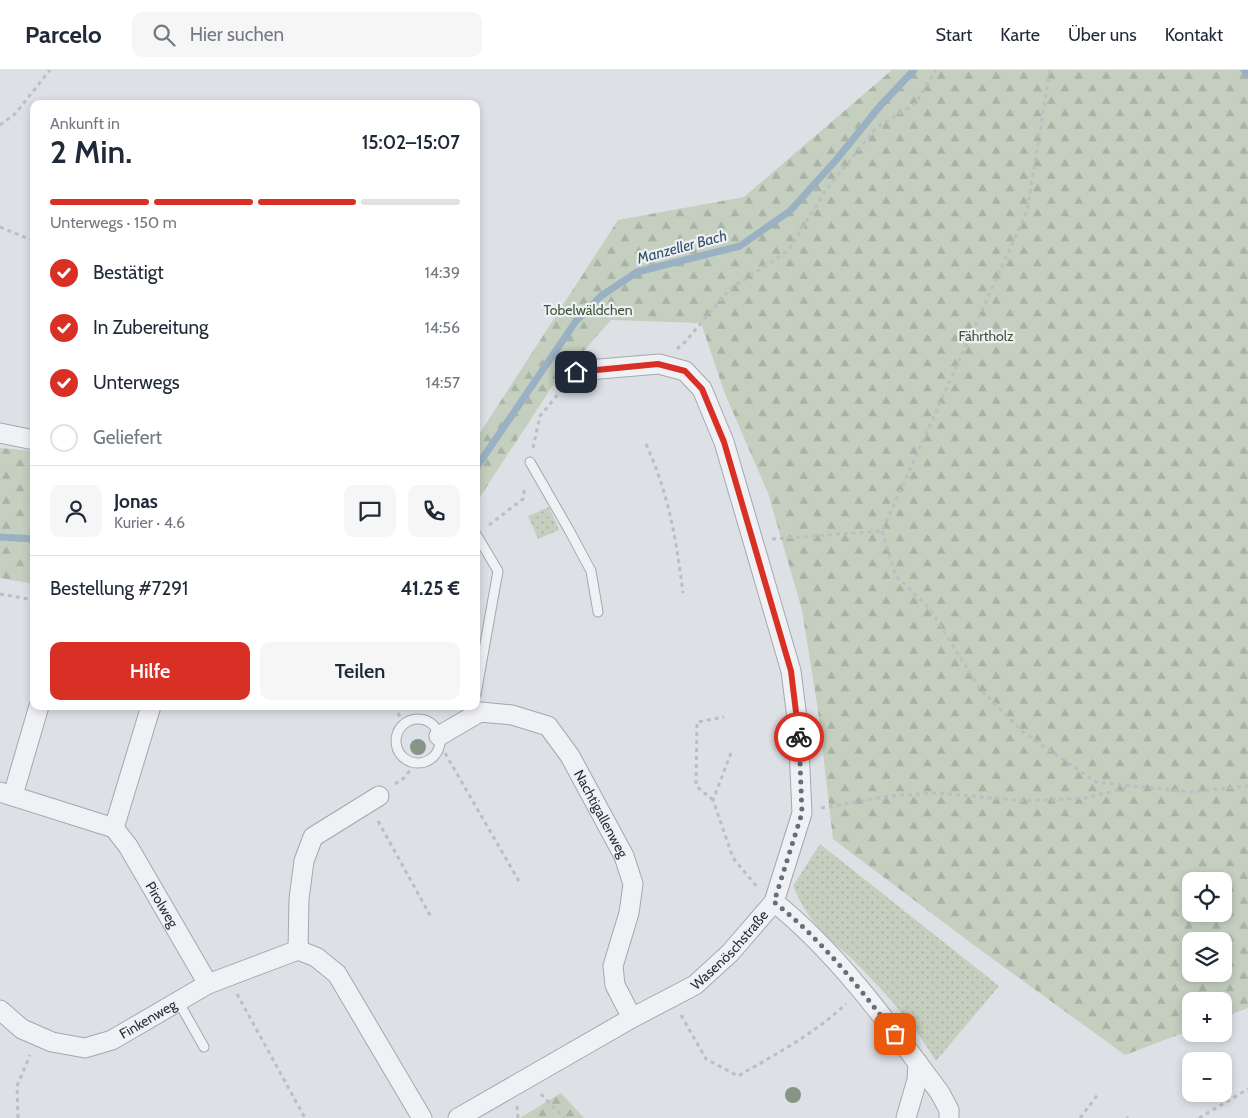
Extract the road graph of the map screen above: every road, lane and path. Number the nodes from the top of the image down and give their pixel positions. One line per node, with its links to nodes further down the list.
1 (50, 70): 4 (path)
2 (936, 70): 7 (path)
3 (1050, 70): 13 (path)
4 (0, 125)
5 (0, 227): 6 (path)
6 (30, 239)
7 (658, 364): 8 (street); 14 (street, Wasenöschstraße)
8 (576, 372)
9 (0, 433): 10 (street)
10 (30, 439)
11 (646, 444): 16 (path)
12 (530, 462): 19 (lane)
13 (882, 531): 14 (path); 30 (path)
14 (754, 540): 38 (street, Wasenöschstraße)
15 (480, 541): 20 (lane)
16 (683, 593)
17 (0, 594): 18 (path)
18 (30, 599)
19 (598, 612)
20 (480, 672)
21 (37, 710): 32 (street)
22 (150, 710): 36 (street)
23 (396, 710): 26 (path)
24 (473, 711): 27 (street, Nachtigallenweg); 47 (street, Nachtigallenweg)
25 (724, 716): 34 (path)
26 (404, 724): 27 (lane); 29 (lane)
27 (440, 740): 29 (lane, Nachtigallenweg); 37 (path)
28 (731, 753): 34 (path)
29 (415, 764): 33 (path)
30 (1132, 786): 31 (path); 35 (path)
31 (1248, 786)
32 (6, 793): 36 (street)
33 (373, 799): 39 (path); 40 (street)
34 (713, 800): 38 (path)
35 (825, 807)
36 (114, 828): 42 (street, Pirolweg)
37 (520, 883)
38 (774, 902): 43 (street); 44 (street, Wasenöschstraße)
39 (431, 916)
40 (298, 950): 41 (street, Finkenweg); 56 (street)
41 (227, 977): 42 (street, Finkenweg); 55 (path)
42 (208, 984): 45 (street, Finkenweg)
43 (861, 990): 44 (path); 50 (street)
44 (671, 997): 47 (street, Wasenöschstraße)
45 (178, 1001): 48 (street, Finkenweg); 49 (lane)
46 (0, 1010): 48 (street, Finkenweg)
47 (632, 1018): 51 (street, Wasenöschstraße)
48 (38, 1036): 54 (path)
49 (204, 1047)
50 (918, 1063): 59 (street); 60 (street)
51 (526, 1079): 57 (street, Wasenöschstraße); 58 (path)
52 (1248, 1089): 62 (path)
53 (1099, 1093): 61 (path)
54 (18, 1118)
55 (305, 1118)
56 (422, 1118)
57 (458, 1118)
58 (564, 1118)
59 (906, 1118)
60 (949, 1118)
61 (1080, 1118)
62 (1199, 1118)

